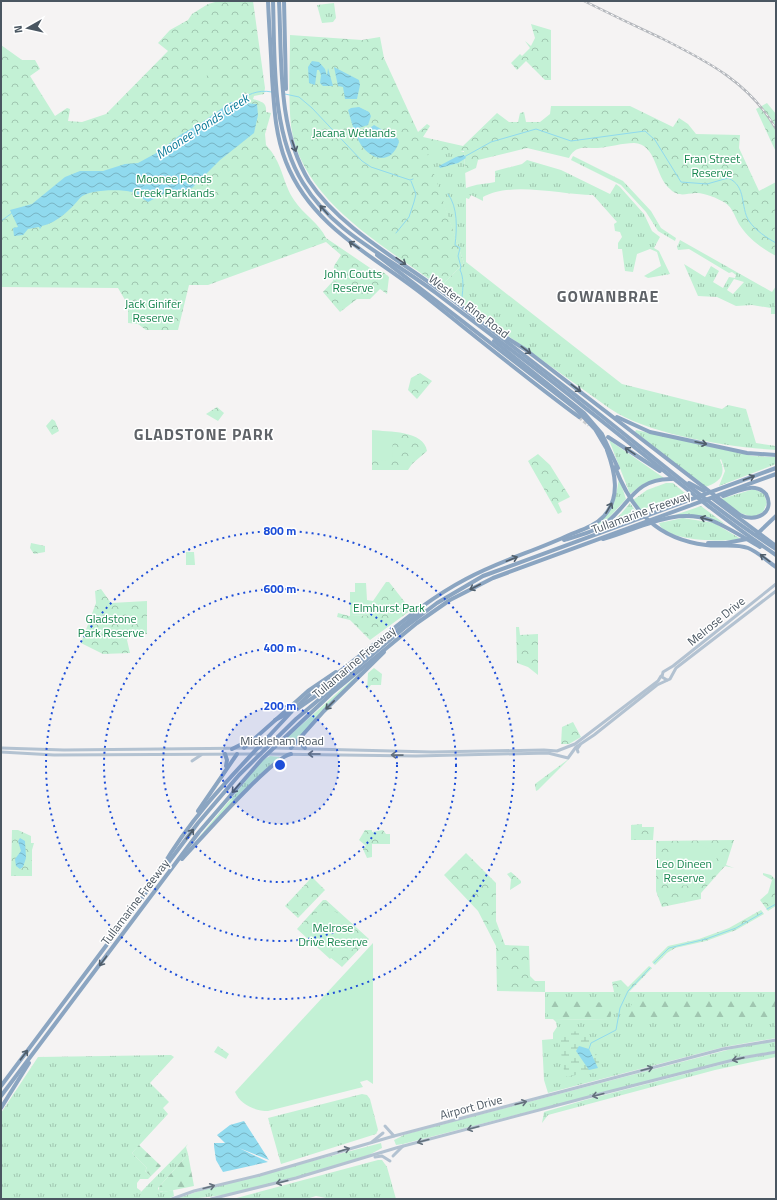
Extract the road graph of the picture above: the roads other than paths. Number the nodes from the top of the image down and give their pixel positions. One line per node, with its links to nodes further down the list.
1 (268, 1): 5 (highway)
2 (273, 1): 5 (highway, Western Ring Road)
3 (279, 1): 6 (highway, Western Ring Road)
4 (284, 1): 6 (highway)
5 (274, 69): 7 (highway, Western Ring Road, one-way to 5); 8 (highway, one-way to 5)
6 (285, 81): 9 (highway, Western Ring Road, one-way to 9)
7 (353, 236): 10 (highway, Western Ring Road); 11 (highway)
8 (420, 292): 11 (highway); 13 (highway)
9 (481, 322): 12 (highway, one-way to 12); 21 (highway, Western Ring Road)
10 (474, 323): 19 (highway, Western Ring Road); 20 (highway)
11 (471, 329): 15 (highway)
12 (600, 406): 16 (highway, one-way to 16); 21 (highway)
13 (579, 417)
14 (608, 437): 19 (highway, one-way to 14)
15 (607, 450): 20 (highway); 31 (highway, one-way to 15)
16 (776, 455)
17 (776, 468): 36 (highway, Tullamarine Freeway, one-way to 17)
18 (776, 474): 23 (highway, Tullamarine Freeway)
19 (685, 489): 27 (highway, Western Ring Road)
20 (626, 491): 25 (highway)
21 (720, 504): 23 (highway); 24 (highway, Western Ring Road); 24 (highway); 31 (highway)
22 (776, 516): 25 (highway)
23 (657, 518): 33 (highway, Tullamarine Freeway)
24 (753, 530): 26 (highway, Western Ring Road)
25 (667, 532): 34 (highway, one-way to 25)
26 (762, 537): 28 (highway); 29 (highway); 30 (highway, Western Ring Road)
27 (753, 541): 32 (highway, Western Ring Road); 33 (highway, one-way to 33)
28 (776, 543)
29 (776, 546)
30 (776, 549)
31 (528, 553): 41 (highway, one-way to 31)
32 (776, 555)
33 (553, 556): 40 (highway, Tullamarine Freeway, one-way to 40)
34 (776, 567)
35 (776, 584): 38 (main road, Melrose Drive)
36 (461, 587): 47 (highway); 81 (highway, Tullamarine Freeway, one-way to 36)
37 (776, 591): 39 (main road, Melrose Drive)
38 (743, 611): 39 (main road); 42 (main road, Melrose Drive)
39 (745, 615): 43 (main road, Melrose Drive)
40 (400, 636): 48 (highway, one-way to 48); 80 (highway, Tullamarine Freeway, one-way to 80)
41 (382, 637): 47 (highway); 79 (highway)
42 (667, 670): 43 (main road); 44 (main road)
43 (671, 674): 45 (main road)
44 (662, 676): 45 (main road); 46 (main road)
45 (667, 680): 46 (main road)
46 (621, 711): 50 (main road); 57 (main road)
47 (275, 720): 49 (highway)
48 (300, 738): 55 (highway); 56 (highway)
49 (253, 739): 52 (highway); 53 (highway)
50 (581, 744): 60 (main road); 64 (main road)
51 (1, 748): 52 (main road, Mickleham Road)
52 (232, 748): 53 (main road, Mickleham Road)
53 (244, 748): 54 (main road, Mickleham Road); 68 (main road); 69 (main road)
54 (273, 748): 55 (main road, Mickleham Road); 70 (main road)
55 (291, 748): 56 (main road, Mickleham Road); 70 (main road)
56 (306, 748): 58 (main road, Mickleham Road)
57 (564, 748): 60 (main road); 63 (main road, Mickleham Road); 75 (main road)
58 (336, 749): 59 (main road, Mickleham Road); 72 (main road)
59 (362, 750): 61 (main road, Mickleham Road); 73 (main road)
60 (573, 750): 75 (main road)
61 (410, 751): 65 (main road, Mickleham Road); 74 (main road)
62 (1, 752): 66 (main road, Mickleham Road)
63 (523, 752): 65 (main road, Mickleham Road); 75 (main road, Mickleham Road)
64 (578, 752)
65 (476, 753): 74 (main road, Mickleham Road)
66 (202, 754): 67 (main road, Mickleham Road); 76 (main road)
67 (225, 754): 68 (main road, Mickleham Road); 78 (highway)
68 (236, 754): 69 (main road, Mickleham Road); 78 (highway)
69 (250, 754): 70 (main road, Mickleham Road)
70 (283, 754): 71 (main road, Mickleham Road); 77 (highway)
71 (291, 754): 72 (main road, Mickleham Road, one-way to 71); 77 (highway)
72 (336, 754): 73 (main road, Mickleham Road)
73 (362, 754): 74 (main road, Mickleham Road, one-way to 73)
74 (416, 756)
75 (560, 756)
76 (192, 761)
77 (279, 761): 80 (highway)
78 (226, 768): 79 (highway)
79 (197, 815): 81 (highway)
80 (177, 862): 83 (highway, Tullamarine Freeway, one-way to 83)
81 (158, 877): 85 (highway, Tullamarine Freeway, one-way to 81)
82 (776, 1040): 90 (main road, Airport Drive, one-way to 82)
83 (40, 1045): 86 (highway, Tullamarine Freeway); 87 (highway)
84 (776, 1052): 92 (main road, Airport Drive, one-way to 92)
85 (1, 1086)
86 (1, 1096)
87 (1, 1108)
88 (385, 1126): 90 (main road)
89 (383, 1133): 91 (main road)
90 (394, 1136): 91 (main road, Airport Drive)
91 (372, 1142): 96 (main road, Airport Drive, one-way to 91)
92 (403, 1146): 93 (main road, Airport Drive); 94 (main road)
93 (372, 1156): 95 (main road); 97 (main road, Airport Drive, one-way to 97)
94 (393, 1156)
95 (390, 1161)
96 (172, 1199)
97 (211, 1199)

